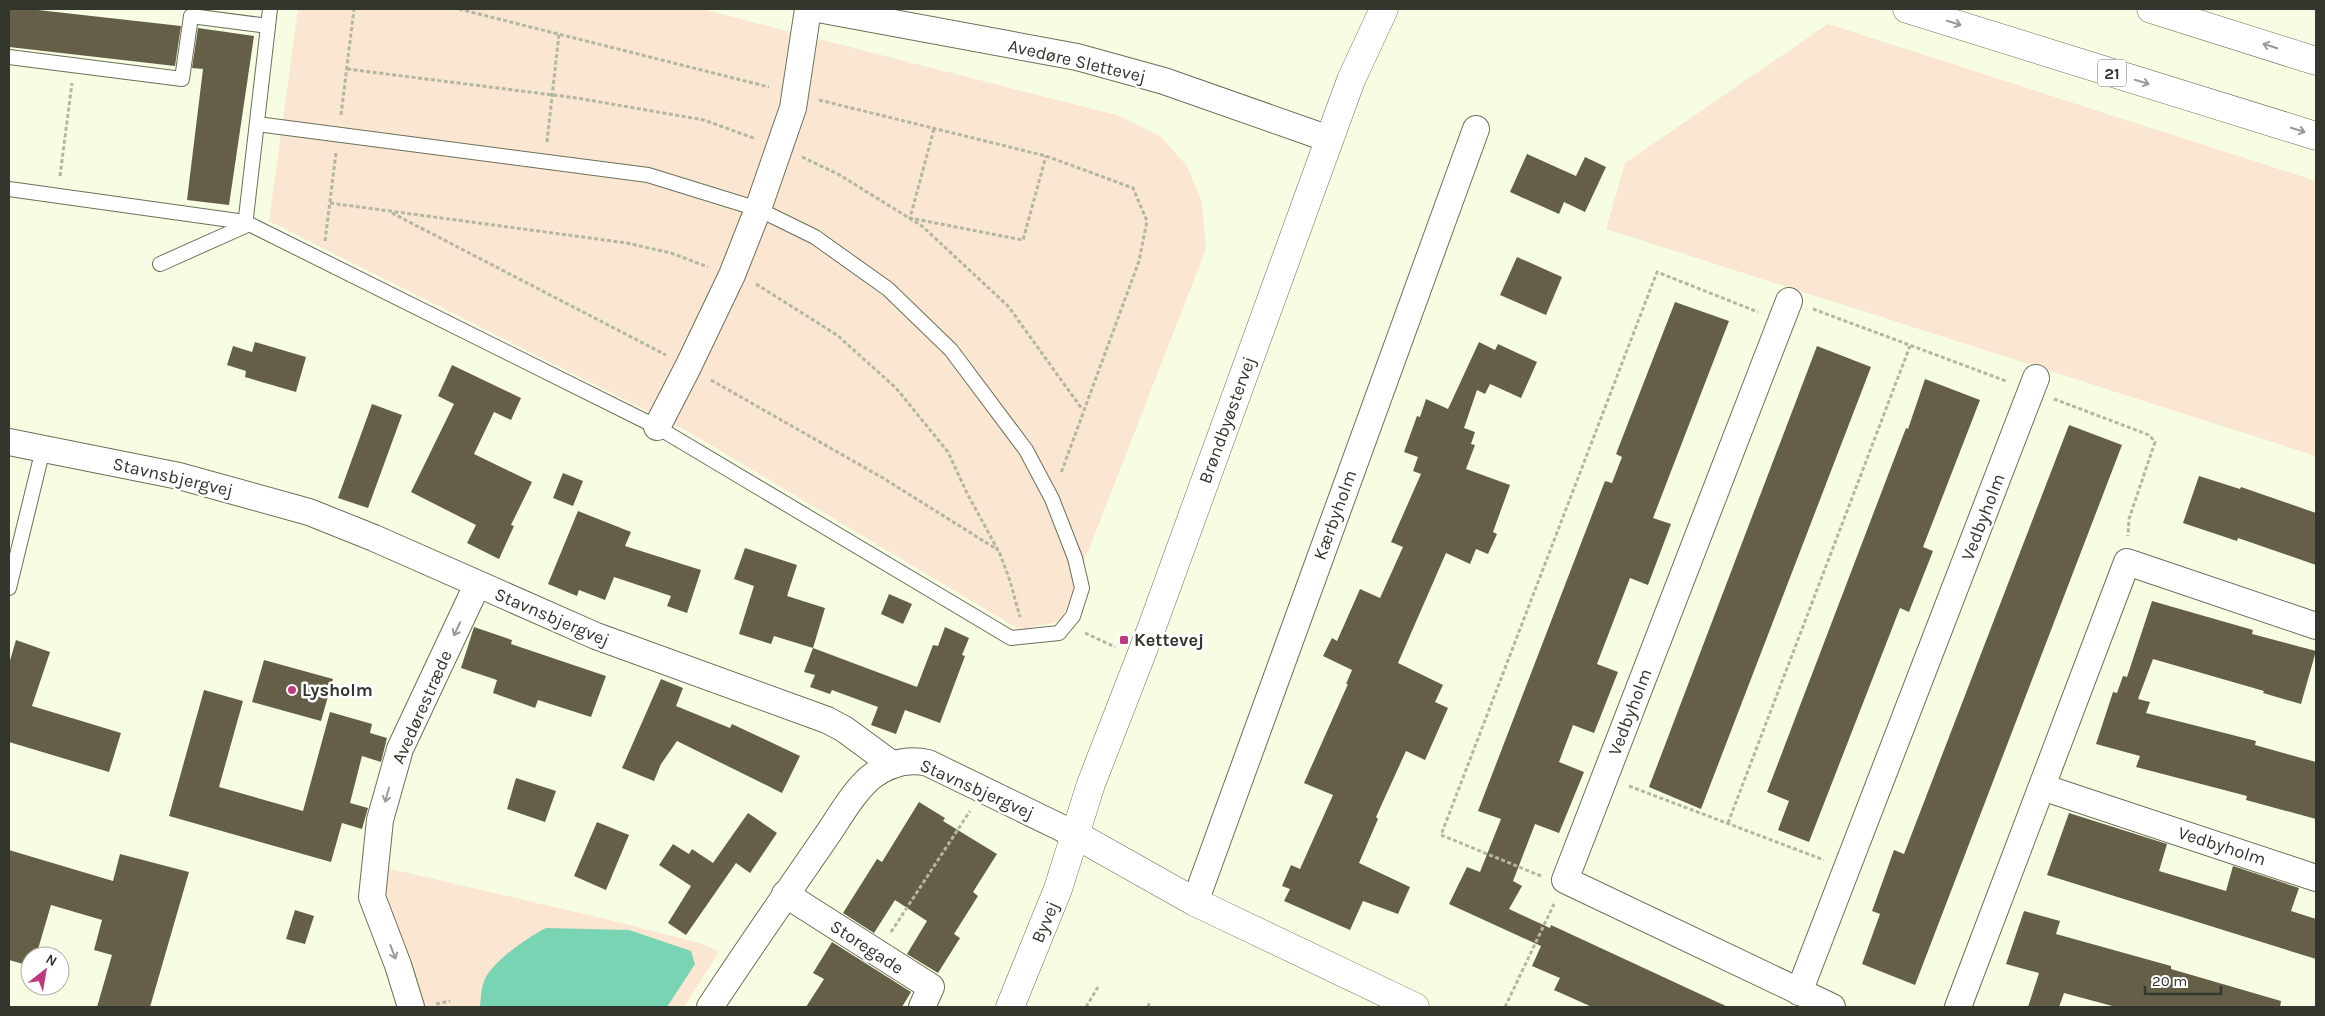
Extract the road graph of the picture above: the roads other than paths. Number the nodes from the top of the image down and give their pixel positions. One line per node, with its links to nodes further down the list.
1 (270, 9): 7 (lane)
2 (808, 9): 15 (street)
3 (818, 9): 13 (street, Avedøre Slettevej)
4 (1384, 9): 13 (main road, Brøndbyøstervej)
5 (1907, 9): 12 (main road, 21, one-way to 12)
6 (2151, 9): 9 (main road, one-way to 6)
7 (268, 26): 8 (lane); 10 (lane)
8 (9, 57)
9 (2316, 61)
10 (257, 124): 15 (lane); 16 (lane)
11 (1476, 130): 31 (street, Kærbyholm)
12 (2316, 136)
13 (1329, 139): 28 (main road, Brøndbyøstervej)
14 (9, 189): 16 (lane)
15 (758, 209): 20 (street); 20 (lane)
16 (246, 222): 17 (lane); 20 (lane)
17 (160, 264)
18 (1785, 311): 32 (street, Vedbyholm)
19 (2036, 378): 32 (street, Vedbyholm)
20 (657, 427)
21 (9, 442): 22 (street, Stavnsbjergvej)
22 (43, 449): 23 (street, Stavnsbjergvej); 24 (lane)
23 (477, 585): 26 (street, Stavnsbjergvej); 33 (street, Avedørestræde, one-way to 33)
24 (9, 588)
25 (2316, 626): 27 (street)
26 (893, 765): 28 (street, Stavnsbjergvej); 30 (street)
27 (2042, 787): 29 (street, Vedbyholm); 39 (street)
28 (1076, 835): 31 (main road); 36 (main road, Byvej)
29 (2316, 878)
30 (785, 894): 34 (street); 35 (street, Storegade)
31 (1195, 902): 37 (main road)
32 (1800, 992): 38 (street)
33 (411, 1007)
34 (710, 1007)
35 (922, 1007)
36 (1010, 1007)
37 (1415, 1007)
38 (1832, 1007)
39 (1958, 1007)

